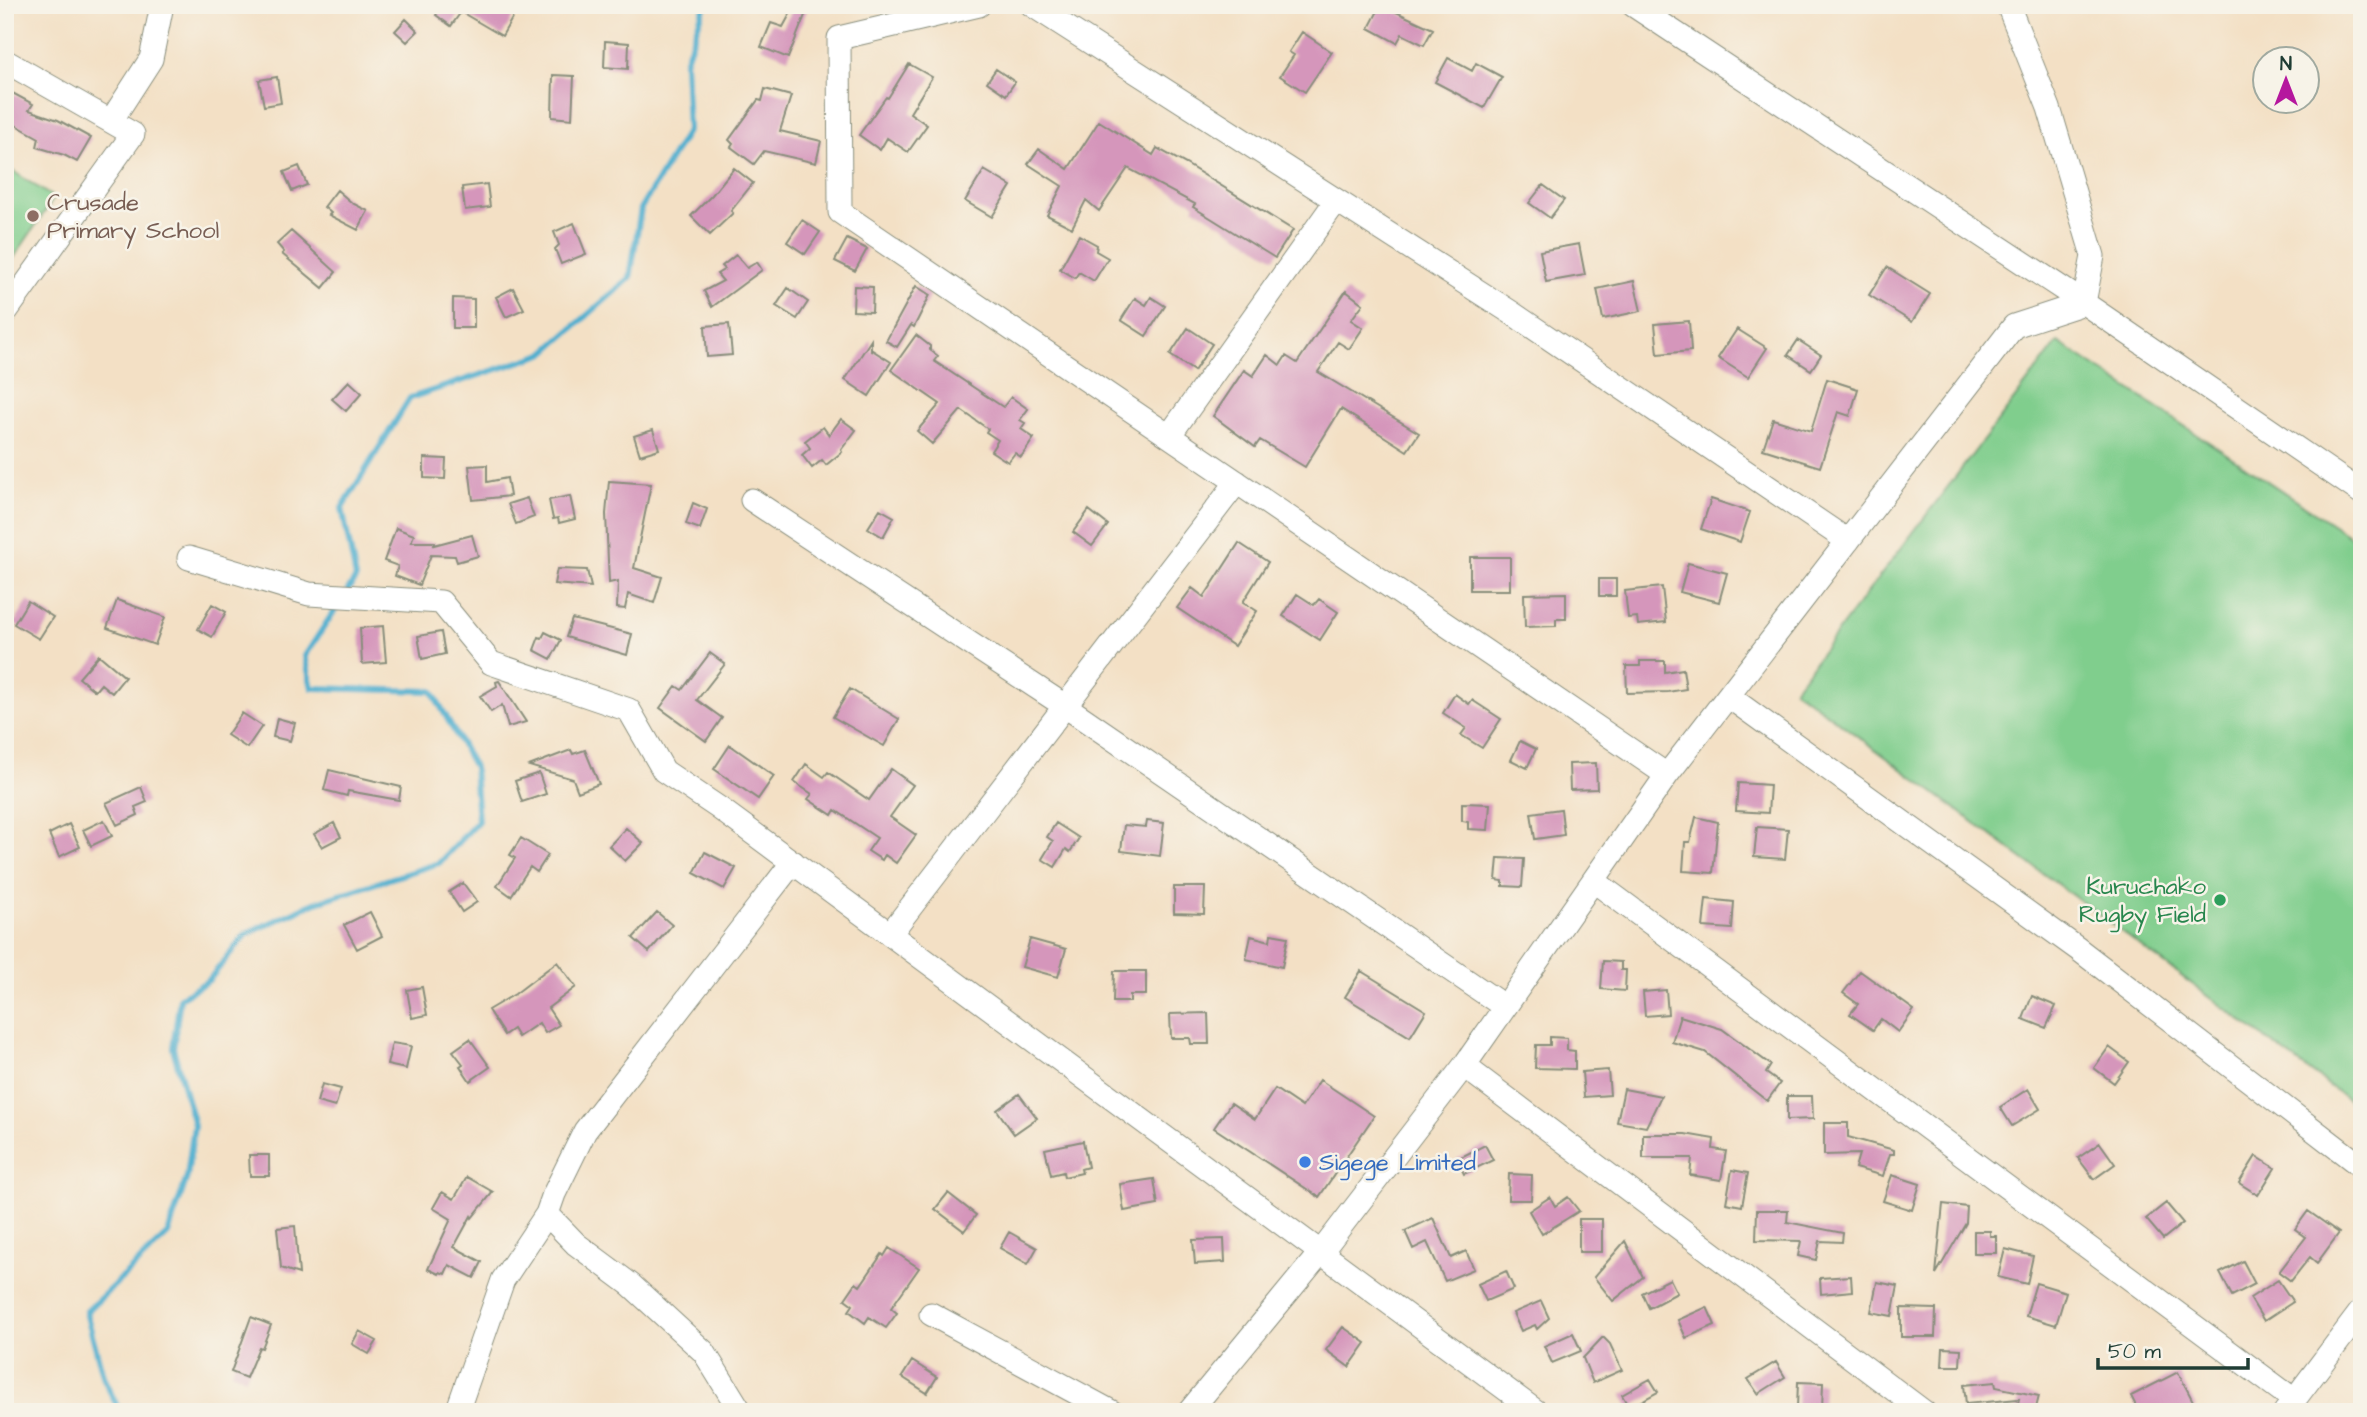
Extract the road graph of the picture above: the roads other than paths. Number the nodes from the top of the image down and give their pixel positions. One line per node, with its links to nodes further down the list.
1 (162, 5): 7 (street)
2 (979, 5): 11 (street)
3 (1032, 5): 8 (street)
4 (1633, 5): 9 (street)
5 (2008, 5): 9 (street)
6 (5, 61): 7 (street)
7 (111, 121): 10 (street)
8 (1336, 201): 11 (street); 15 (street)
9 (2084, 303): 13 (street); 15 (street)
10 (5, 313)
11 (1169, 436): 12 (street)
12 (1237, 482): 18 (street); 19 (street)
13 (2362, 494)
14 (751, 500): 18 (street)
15 (1848, 541): 17 (street)
16 (190, 558): 20 (street)
17 (1728, 696): 19 (street); 25 (street)
18 (1065, 706): 22 (street); 23 (street)
19 (1667, 775): 21 (street)
20 (793, 862): 22 (street); 26 (street)
21 (1594, 881): 23 (street); 30 (street)
22 (890, 934): 27 (street)
23 (1505, 1007): 24 (street)
24 (1464, 1066): 27 (street); 36 (street)
25 (2362, 1167)
26 (547, 1214): 31 (street); 32 (street)
27 (1321, 1252): 34 (street); 35 (street)
28 (2362, 1310): 30 (street)
29 (931, 1314): 33 (street)
30 (2290, 1406)
31 (457, 1412)
32 (741, 1412)
33 (1112, 1412)
34 (1189, 1412)
35 (1537, 1412)
36 (1924, 1412)

